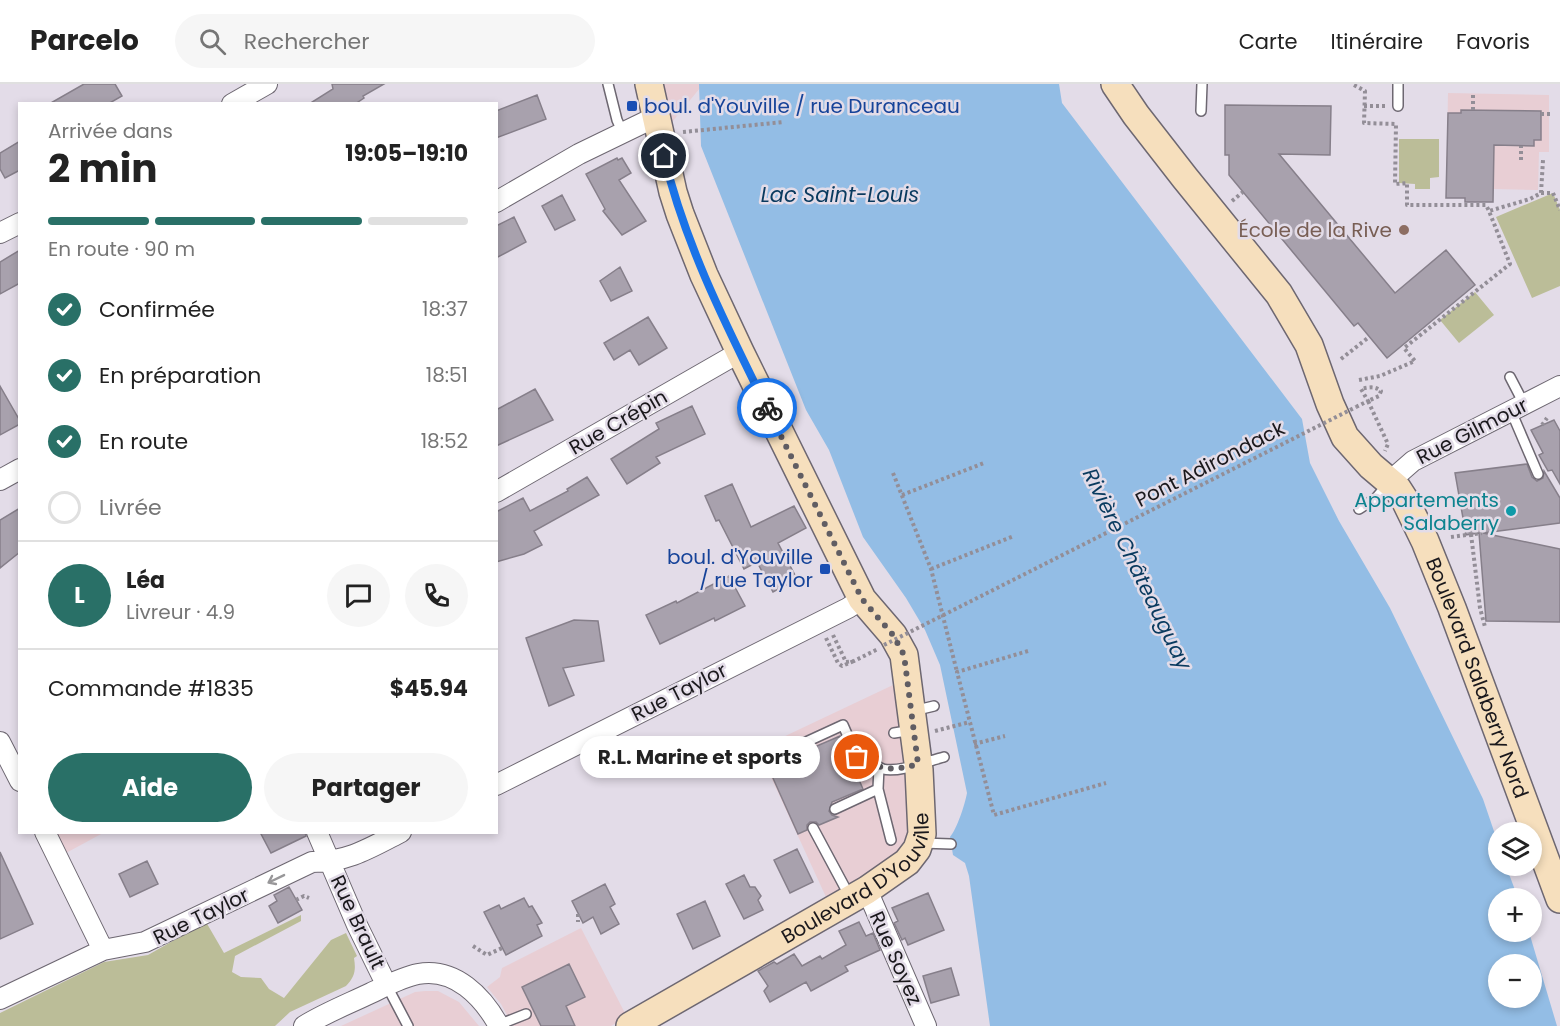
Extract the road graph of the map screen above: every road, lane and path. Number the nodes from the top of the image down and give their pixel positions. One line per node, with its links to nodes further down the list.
1 (267, 84): 9 (street)
2 (608, 84): 19 (lane)
3 (649, 84): 16 (street, Boulevard D'Youville)
4 (1115, 84): 49 (street, Boulevard Salaberry Nord)
5 (1202, 84): 13 (lane)
6 (1398, 84): 11 (lane)
7 (1353, 85): 10 (path)
8 (1473, 94): 12 (path)
9 (236, 102)
10 (1364, 105): 11 (path); 26 (path)
11 (1398, 106)
12 (1473, 110)
13 (1201, 111)
14 (1541, 114): 15 (path)
15 (1550, 114)
16 (657, 120): 19 (street); 32 (street, Boulevard D'Youville)
17 (784, 122): 18 (path)
18 (700, 129)
19 (622, 133): 24 (street)
20 (1521, 146): 21 (path)
21 (1521, 160)
22 (1543, 160): 23 (path)
23 (1541, 193): 25 (path); 26 (path)
24 (498, 201)
25 (1560, 210)
26 (1489, 211): 35 (path)
27 (18, 224): 29 (street)
28 (1276, 231): 30 (path)
29 (0, 233)
30 (1253, 240)
31 (1369, 336): 33 (path)
32 (740, 352): 50 (street, Rue Crépin); 58 (street, Boulevard D'Youville)
33 (1341, 358)
34 (1510, 377): 40 (lane)
35 (1359, 380)
36 (1560, 386): 40 (street, Rue Gilmour)
37 (1361, 387): 38 (path)
38 (1355, 390)
39 (1368, 401): 39 (path); 43 (path); 62 (path, Pont Adirondack, bridge)
40 (1518, 408): 47 (lane); 49 (street, Rue Gilmour)
41 (1548, 418): 42 (path)
42 (1542, 425)
43 (1383, 453)
44 (984, 463): 51 (path)
45 (18, 470): 48 (street)
46 (893, 473): 51 (path)
47 (1538, 474)
48 (0, 480)
49 (1389, 482): 52 (lane); 91 (street, Boulevard Salaberry Nord)
50 (498, 491)
51 (902, 495): 57 (path)
52 (1359, 509)
53 (1482, 533): 54 (path)
54 (1471, 534): 56 (path); 59 (path)
55 (1014, 536): 57 (path)
56 (1451, 537)
57 (932, 569): 66 (path)
58 (862, 599): 68 (street, Boulevard D'Youville); 78 (street, Rue Taylor)
59 (1485, 628)
60 (824, 634): 65 (path)
61 (835, 639): 65 (path)
62 (884, 645)
63 (1028, 651): 66 (path)
64 (870, 653): 65 (path)
65 (854, 661)
66 (957, 672): 67 (path)
67 (970, 722): 68 (path); 70 (path)
68 (917, 724): 74 (street, Boulevard D'Youville)
69 (1005, 736): 70 (path)
70 (974, 744): 77 (path)
71 (6, 748): 76 (street)
72 (780, 754): 75 (lane)
73 (944, 758): 74 (lane)
74 (918, 764): 75 (lane); 86 (street, Boulevard D'Youville)
75 (879, 767): 79 (lane)
76 (18, 776)
77 (1106, 783)
78 (498, 784)
79 (878, 789): 80 (lane); 85 (lane)
80 (835, 809)
81 (813, 828): 89 (lane)
82 (47, 834): 97 (street)
83 (318, 834): 88 (street, Rue Brault)
84 (398, 834): 88 (street, Rue Taylor)
85 (891, 840)
86 (920, 843): 87 (lane); 89 (street, Boulevard D'Youville)
87 (951, 844)
88 (331, 862): 97 (street, Rue Taylor, one-way to 97); 98 (street, Rue Brault)
89 (859, 895): 104 (street, Boulevard D'Youville); 105 (street, Rue Soyez)
90 (309, 898): 92 (path)
91 (1560, 899)
92 (296, 900)
93 (578, 914): 94 (path)
94 (578, 922)
95 (473, 946): 96 (path)
96 (502, 948)
97 (103, 950): 99 (street, Rue Taylor)
98 (387, 986): 101 (street); 102 (street, Rue Brault); 103 (lane)
99 (0, 999)
100 (526, 1014): 102 (lane)
101 (312, 1024)
102 (498, 1025)
103 (408, 1026)
104 (630, 1026)
105 (926, 1026)

